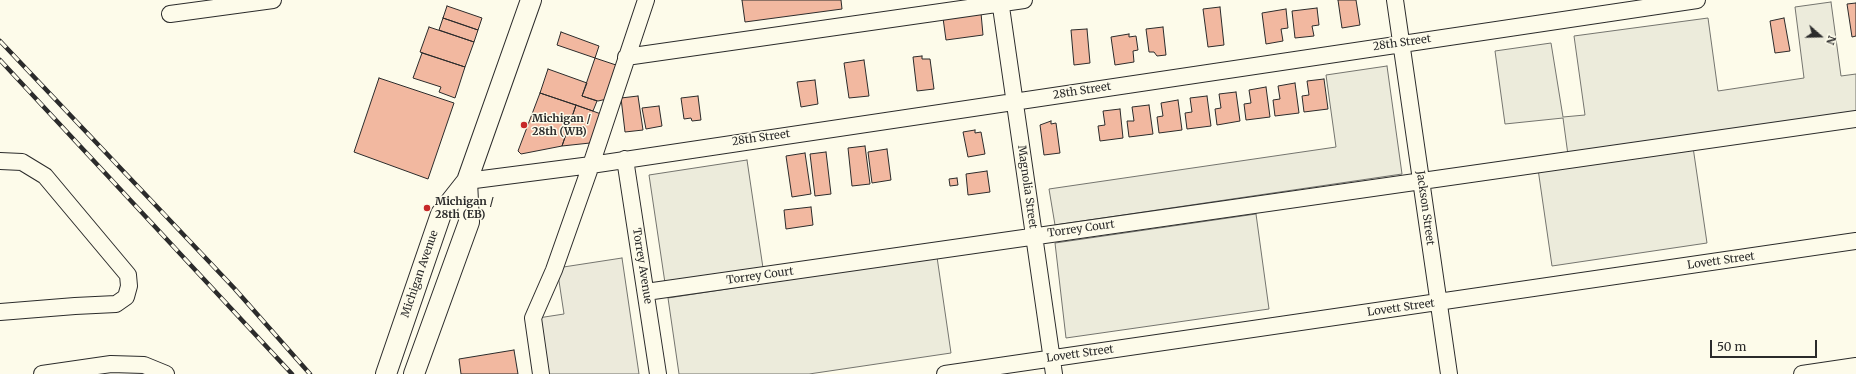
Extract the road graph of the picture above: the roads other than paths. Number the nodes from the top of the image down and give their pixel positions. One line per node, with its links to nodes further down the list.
1 (273, 0): 8 (street)
2 (531, 0): 17 (main road, Michigan Avenue)
3 (646, 0): 10 (street)
4 (1024, 0): 7 (street)
5 (1395, 0): 9 (street, Jackson Street)
6 (1696, 0): 9 (street, 28th Street)
7 (1000, 2): 10 (street); 11 (street, Magnolia Street)
8 (170, 14)
9 (1401, 43): 11 (street, 28th Street); 16 (street, Jackson Street)
10 (626, 57): 15 (street)
11 (1015, 101): 13 (street, 28th Street); 18 (street, Magnolia Street)
12 (1856, 119): 16 (street, Torrey Court)
13 (625, 158): 15 (street, 28th Street); 20 (street, Torrey Avenue)
14 (0, 161): 22 (street)
15 (591, 165): 17 (street, 28th Street); 29 (street)
16 (1421, 180): 18 (street, Torrey Court); 21 (street, Jackson Street)
17 (467, 182): 27 (main road, Michigan Avenue); 28 (main road, Michigan Avenue)
18 (1034, 236): 20 (street, Torrey Court); 23 (street, Magnolia Street)
19 (1856, 242): 21 (street, Lovett Street)
20 (646, 292): 30 (street, Torrey Avenue)
21 (1439, 302): 23 (street, Lovett Street); 32 (street, Jackson Street)
22 (0, 312)
23 (1053, 366): 31 (street, Lovett Street)
24 (1856, 366): 33 (street)
25 (42, 374): 26 (street)
26 (166, 374)
27 (386, 374)
28 (414, 374)
29 (541, 374)
30 (658, 374)
31 (945, 374)
32 (1449, 374)
33 (1802, 374)

